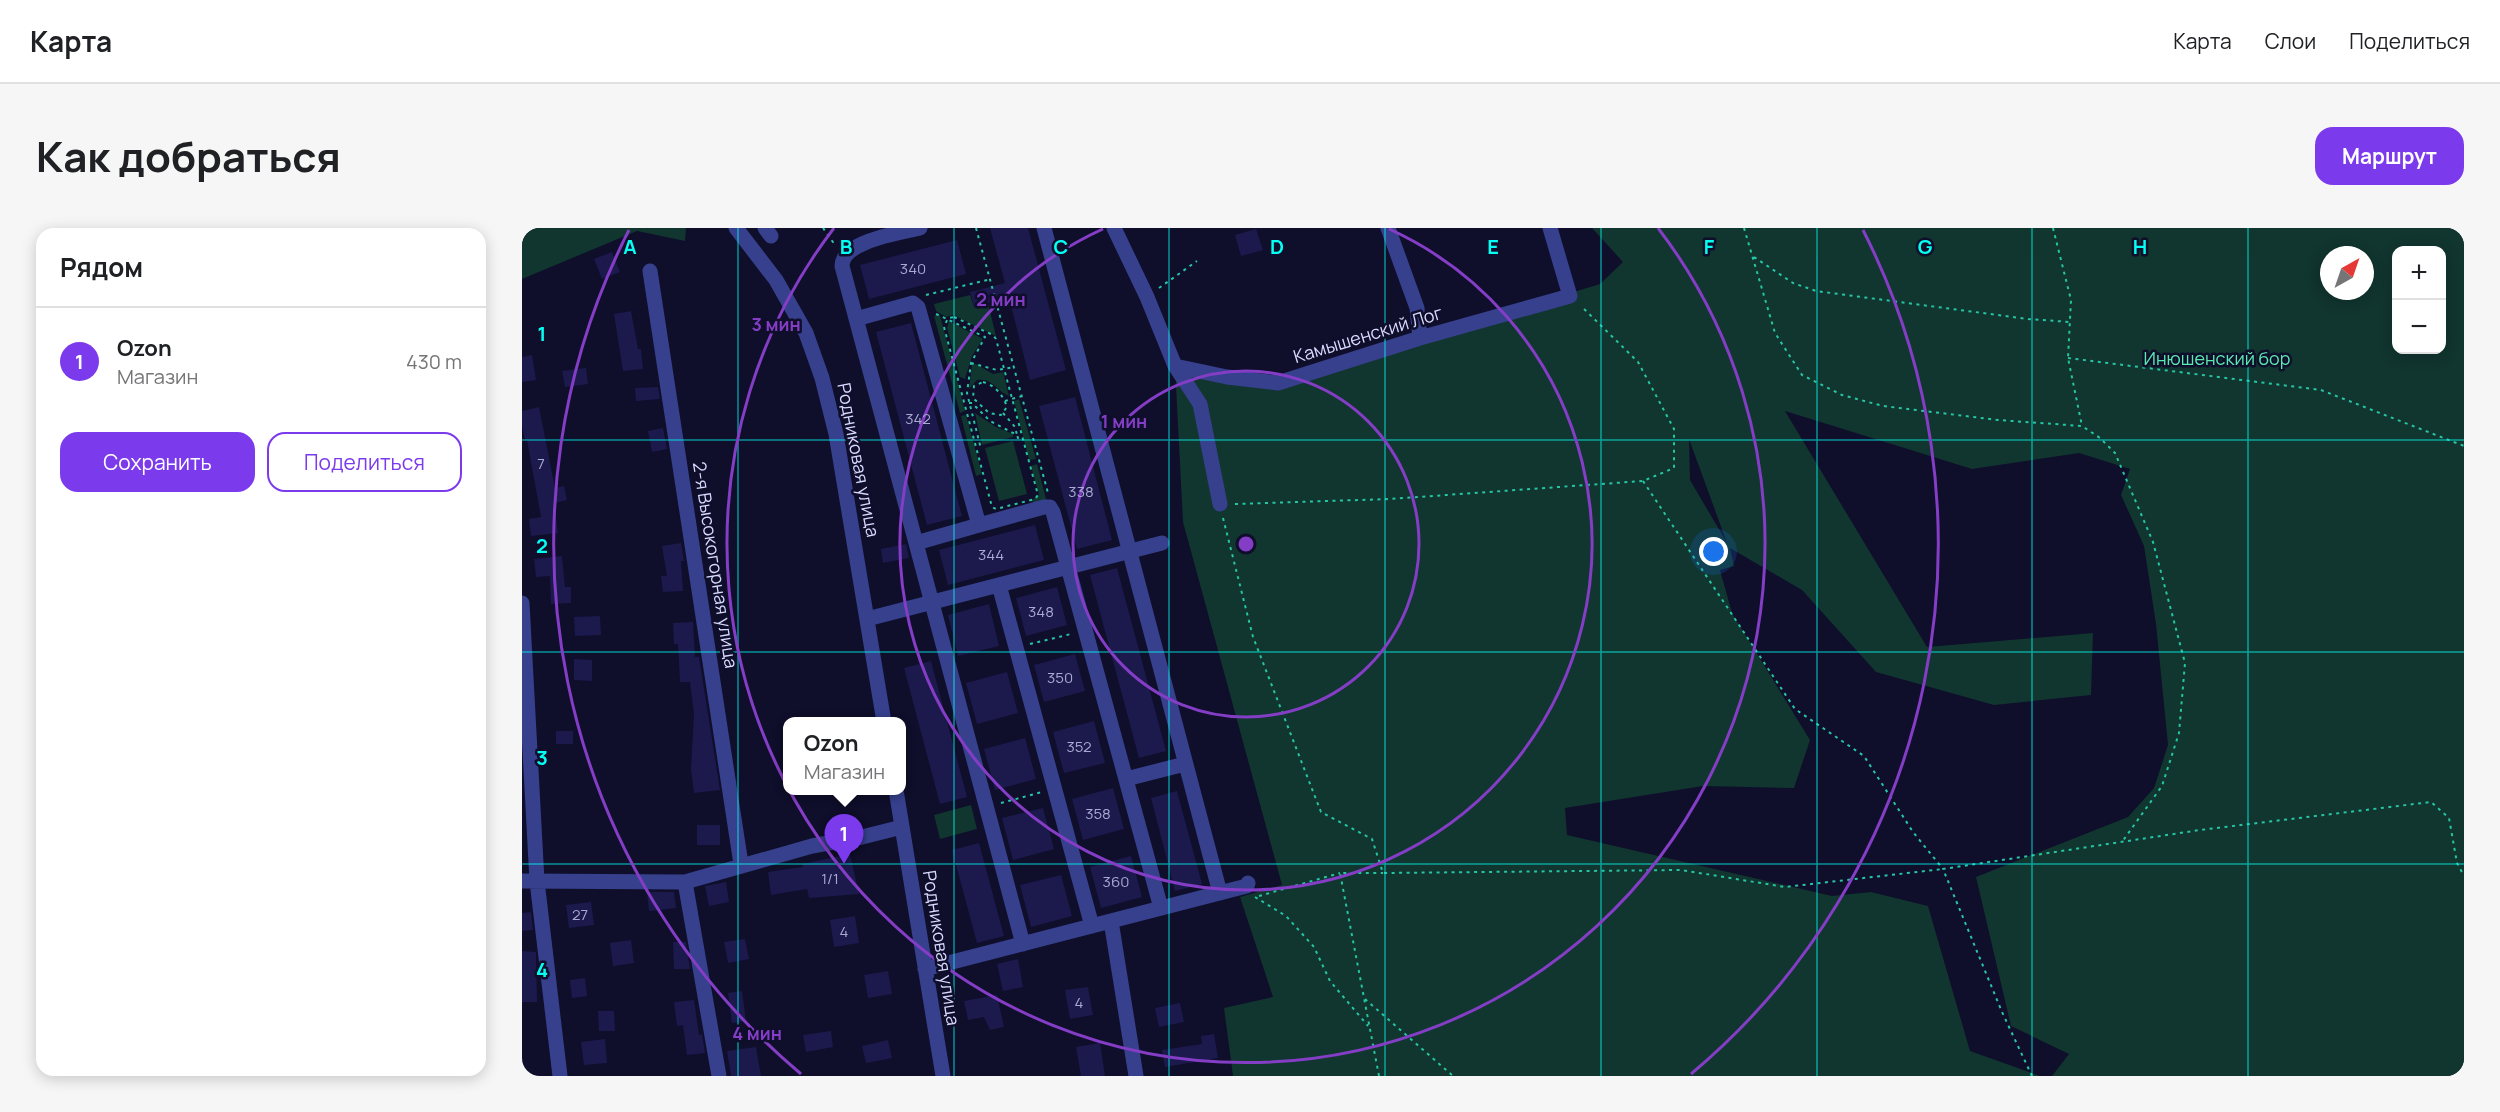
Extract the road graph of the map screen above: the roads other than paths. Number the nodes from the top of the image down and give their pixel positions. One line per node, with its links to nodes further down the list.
1 (736, 228): 20 (street, Родниковая улица)
2 (920, 228): 8 (street)
3 (1044, 228): 15 (street)
4 (1114, 228): 10 (street)
5 (1388, 228): 9 (street)
6 (1550, 228): 9 (street, Камышенский Лог)
7 (650, 271): 26 (street, 2-я Высокогорная улица)
8 (856, 319): 12 (street); 13 (street)
9 (1420, 338): 10 (street, Камышенский Лог)
10 (1175, 366): 11 (street)
11 (1220, 504)
12 (979, 525): 13 (street); 16 (street)
13 (916, 543): 18 (street)
14 (1162, 543): 15 (street)
15 (1130, 551): 16 (street); 22 (street)
16 (1068, 567): 17 (street); 23 (street)
17 (999, 585): 18 (street); 33 (street)
18 (932, 602): 20 (street); 34 (street)
19 (522, 603): 27 (street)
20 (867, 619): 21 (street, Родниковая улица)
21 (883, 717)
22 (1185, 764): 23 (street); 30 (street)
23 (1126, 779): 31 (street)
24 (897, 795): 25 (street, Родниковая улица)
25 (902, 826): 26 (street); 35 (street, Родниковая улица)
26 (741, 864): 28 (street)
27 (530, 881): 28 (street); 36 (street)
28 (685, 882): 37 (street)
29 (1247, 884): 30 (street)
30 (1220, 893): 31 (street)
31 (1161, 908): 32 (street)
32 (1111, 921): 33 (street); 39 (street)
33 (1092, 926): 34 (street)
34 (1023, 944): 35 (street)
35 (925, 969): 38 (street, Родниковая улица)
36 (560, 1076)
37 (719, 1076)
38 (943, 1076)
39 (1136, 1076)

